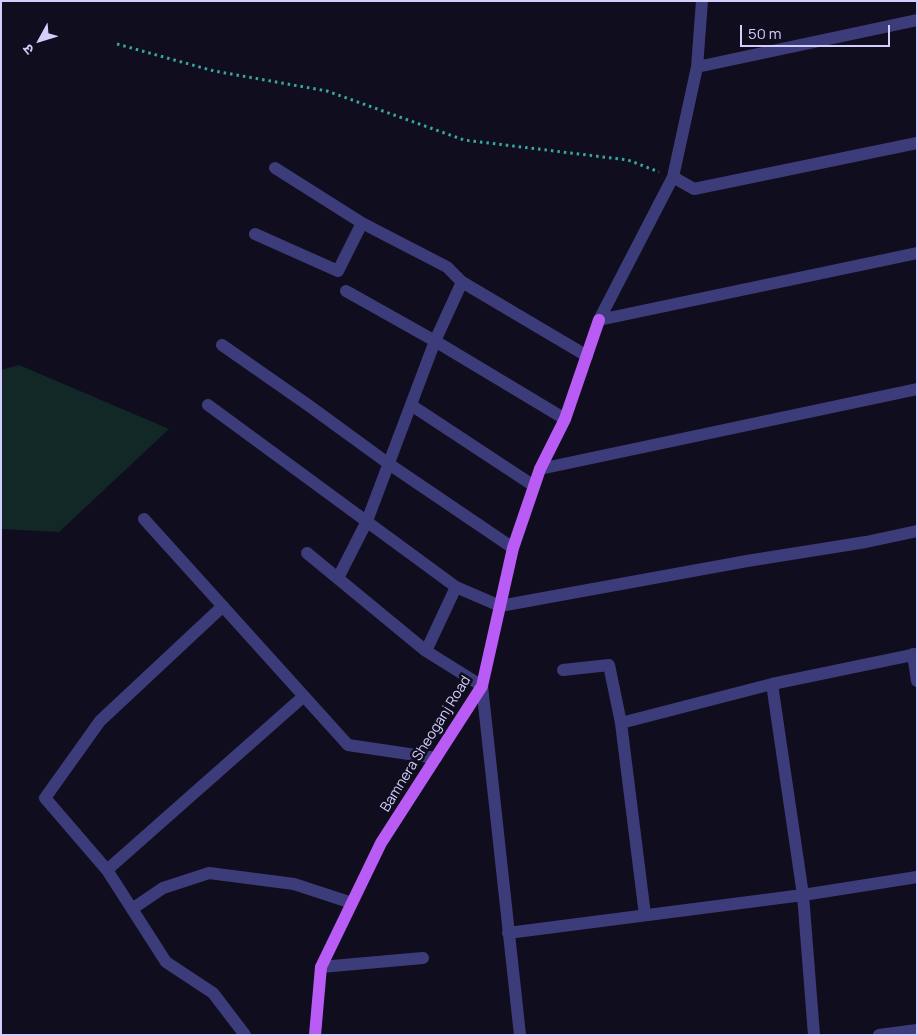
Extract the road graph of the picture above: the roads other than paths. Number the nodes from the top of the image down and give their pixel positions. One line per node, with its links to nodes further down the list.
1 (702, 1): 3 (street)
2 (917, 20): 3 (street)
3 (697, 68): 6 (street)
4 (917, 143): 6 (street)
5 (275, 168): 7 (street)
6 (672, 177): 12 (street)
7 (362, 223): 8 (street); 10 (street)
8 (255, 234)
9 (917, 253): 12 (street)
10 (462, 282): 13 (street); 15 (street)
11 (346, 291): 13 (street)
12 (599, 320): 15 (main road, Bamnera Sheoganj Road)
13 (435, 341): 17 (street); 19 (street)
14 (222, 345): 20 (street)
15 (587, 356): 19 (main road, Bamnera Sheoganj Road)
16 (917, 389): 21 (street)
17 (411, 404): 20 (street); 22 (street)
18 (208, 405): 24 (street)
19 (565, 420): 21 (main road, Bamnera Sheoganj Road)
20 (389, 464): 24 (street); 26 (street)
21 (540, 469): 22 (main road, Bamnera Sheoganj Road)
22 (534, 486): 26 (main road, Bamnera Sheoganj Road)
23 (144, 519): 30 (street)
24 (367, 521): 28 (street); 29 (street)
25 (917, 531): 31 (street)
26 (513, 548): 31 (main road, Bamnera Sheoganj Road)
27 (307, 553): 28 (street)
28 (338, 578): 32 (street)
29 (456, 588): 31 (street); 32 (street)
30 (223, 606): 38 (street); 41 (street)
31 (500, 606): 37 (main road, Bamnera Sheoganj Road)
32 (426, 651): 37 (street)
33 (915, 654): 35 (street); 36 (street)
34 (563, 670): 39 (street)
35 (917, 682)
36 (772, 684): 39 (street); 43 (street)
37 (482, 686): 40 (main road, Bamnera Sheoganj Road); 47 (street)
38 (304, 696): 40 (street); 41 (street)
39 (621, 723): 46 (street)
40 (436, 758): 44 (main road, Bamnera Sheoganj Road)
41 (107, 870): 45 (street)
42 (917, 877): 43 (street)
43 (803, 894): 46 (street); 54 (street)
44 (352, 903): 45 (street); 49 (main road, Bamnera Sheoganj Road)
45 (132, 909): 51 (street)
46 (645, 915): 47 (street)
47 (508, 933): 53 (street)
48 (424, 958): 49 (street)
49 (321, 967): 52 (main road, Bamnera Sheoganj Road)
50 (917, 1030): 55 (street)
51 (245, 1035)
52 (315, 1035)
53 (520, 1035)
54 (814, 1035)
55 (879, 1035)

